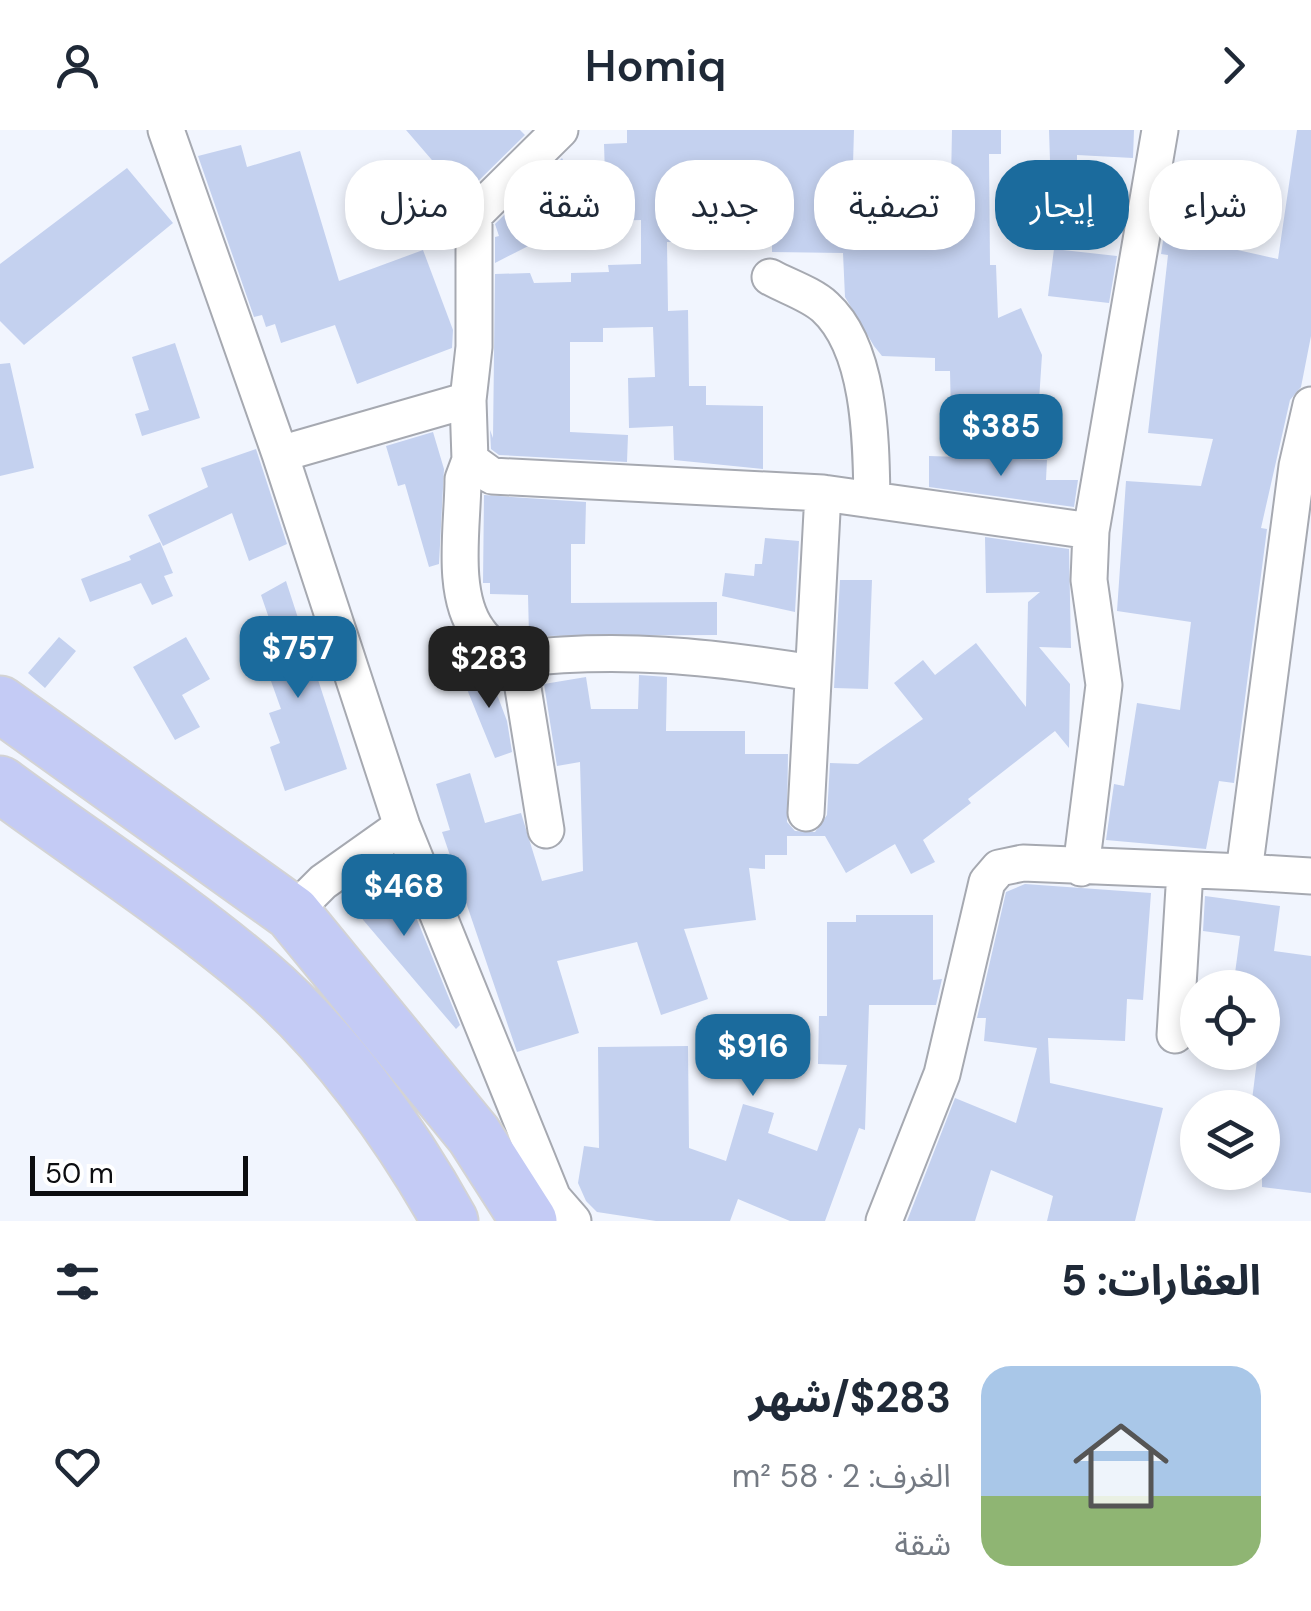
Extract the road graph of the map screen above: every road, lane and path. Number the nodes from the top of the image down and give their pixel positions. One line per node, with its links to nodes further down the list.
1 (166, 130): 7 (street)
2 (560, 130): 5 (street)
3 (1160, 130): 11 (street)
4 (770, 277): 10 (street)
5 (468, 400): 7 (street); 8 (street)
6 (1311, 404): 21 (street)
7 (280, 454): 17 (street)
8 (470, 460): 9 (street); 12 (street)
9 (823, 493): 10 (street); 13 (street)
10 (872, 500): 11 (street)
11 (1091, 531): 19 (street)
12 (514, 659): 13 (street); 18 (street)
13 (813, 674): 16 (street)
14 (0, 704): 23 (highway)
15 (0, 784): 24 (highway)
16 (806, 813)
17 (402, 826): 23 (street); 28 (street)
18 (546, 830)
19 (1081, 868): 20 (street); 29 (street)
20 (1185, 871): 21 (street); 25 (street)
21 (1244, 872): 22 (street)
22 (1311, 876)
23 (292, 912): 24 (highway); 27 (highway)
24 (258, 975): 26 (highway)
25 (1175, 1035)
26 (450, 1221)
27 (529, 1221)
28 (574, 1221)
29 (884, 1221)

